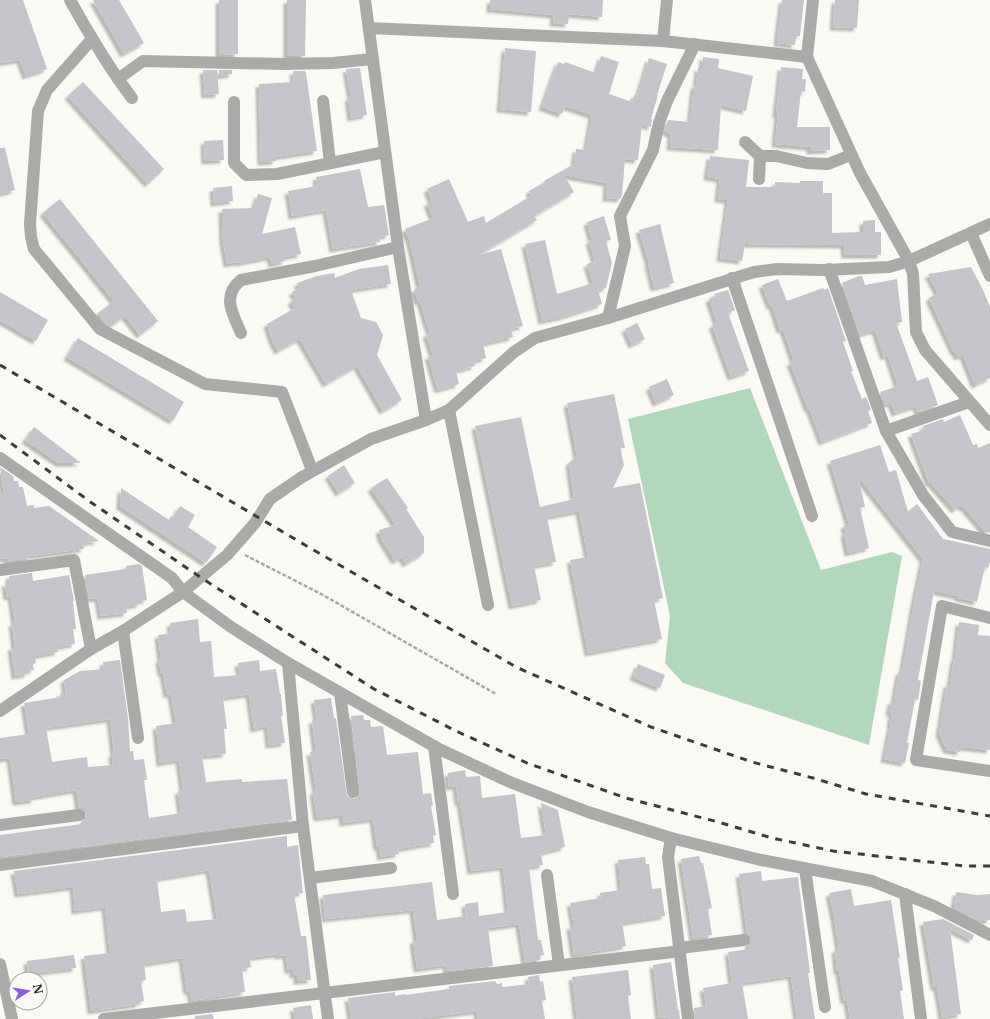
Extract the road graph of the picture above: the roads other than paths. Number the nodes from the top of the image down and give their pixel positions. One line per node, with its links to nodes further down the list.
1 (70, 0): 6 (street)
2 (365, 0): 5 (street)
3 (667, 0): 7 (street)
4 (813, 0): 9 (street)
5 (369, 28): 7 (street); 10 (street)
6 (92, 39): 11 (street); 36 (street)
7 (663, 41): 8 (street)
8 (695, 44): 9 (street); 28 (street)
9 (807, 57): 17 (street)
10 (372, 59): 11 (street); 16 (street)
11 (118, 79): 12 (street)
12 (132, 98)
13 (323, 101): 19 (street)
14 (234, 102): 19 (street)
15 (745, 142): 18 (street)
16 (385, 152): 19 (street); 23 (street)
17 (851, 155): 18 (street); 24 (street)
18 (760, 156): 20 (street)
19 (330, 163)
20 (760, 179)
21 (990, 224): 22 (street)
22 (971, 233): 24 (street); 26 (street)
23 (398, 247): 29 (street); 32 (street)
24 (909, 261): 25 (street); 30 (street)
25 (829, 269): 27 (street); 34 (street)
26 (990, 276)
27 (732, 278): 28 (street); 37 (street)
28 (608, 318): 31 (street)
29 (241, 333)
30 (969, 402): 33 (street); 34 (street)
31 (449, 410): 32 (street); 41 (street)
32 (426, 420): 36 (street)
33 (990, 425)
34 (886, 431): 38 (street)
35 (0, 458): 40 (street)
36 (312, 470): 40 (street)
37 (812, 516)
38 (990, 541)
39 (0, 570): 44 (street)
40 (182, 592): 43 (street); 45 (street)
41 (488, 606)
42 (990, 618): 50 (street)
43 (123, 631): 44 (street); 48 (street)
44 (90, 649): 47 (street)
45 (288, 664): 46 (street); 54 (street)
46 (340, 693): 49 (street); 51 (street)
47 (0, 710)
48 (138, 738)
49 (434, 746): 55 (street); 61 (street)
50 (990, 771)
51 (352, 792)
52 (79, 815): 53 (street)
53 (0, 825)
54 (303, 826): 56 (street); 60 (street)
55 (671, 838): 58 (street); 65 (street)
56 (0, 865)
57 (391, 868): 60 (street)
58 (805, 869): 62 (street); 69 (street)
59 (547, 875): 67 (street)
60 (310, 878): 68 (street)
61 (453, 894)
62 (905, 894): 63 (street); 74 (street)
63 (990, 935)
64 (744, 940): 65 (street)
65 (681, 950): 67 (street); 73 (street)
66 (0, 964): 70 (street)
67 (559, 965): 68 (street)
68 (325, 993): 71 (street); 72 (street)
69 (825, 1007)
70 (12, 1019)
71 (104, 1019)
72 (328, 1019)
73 (688, 1019)
74 (921, 1019)

